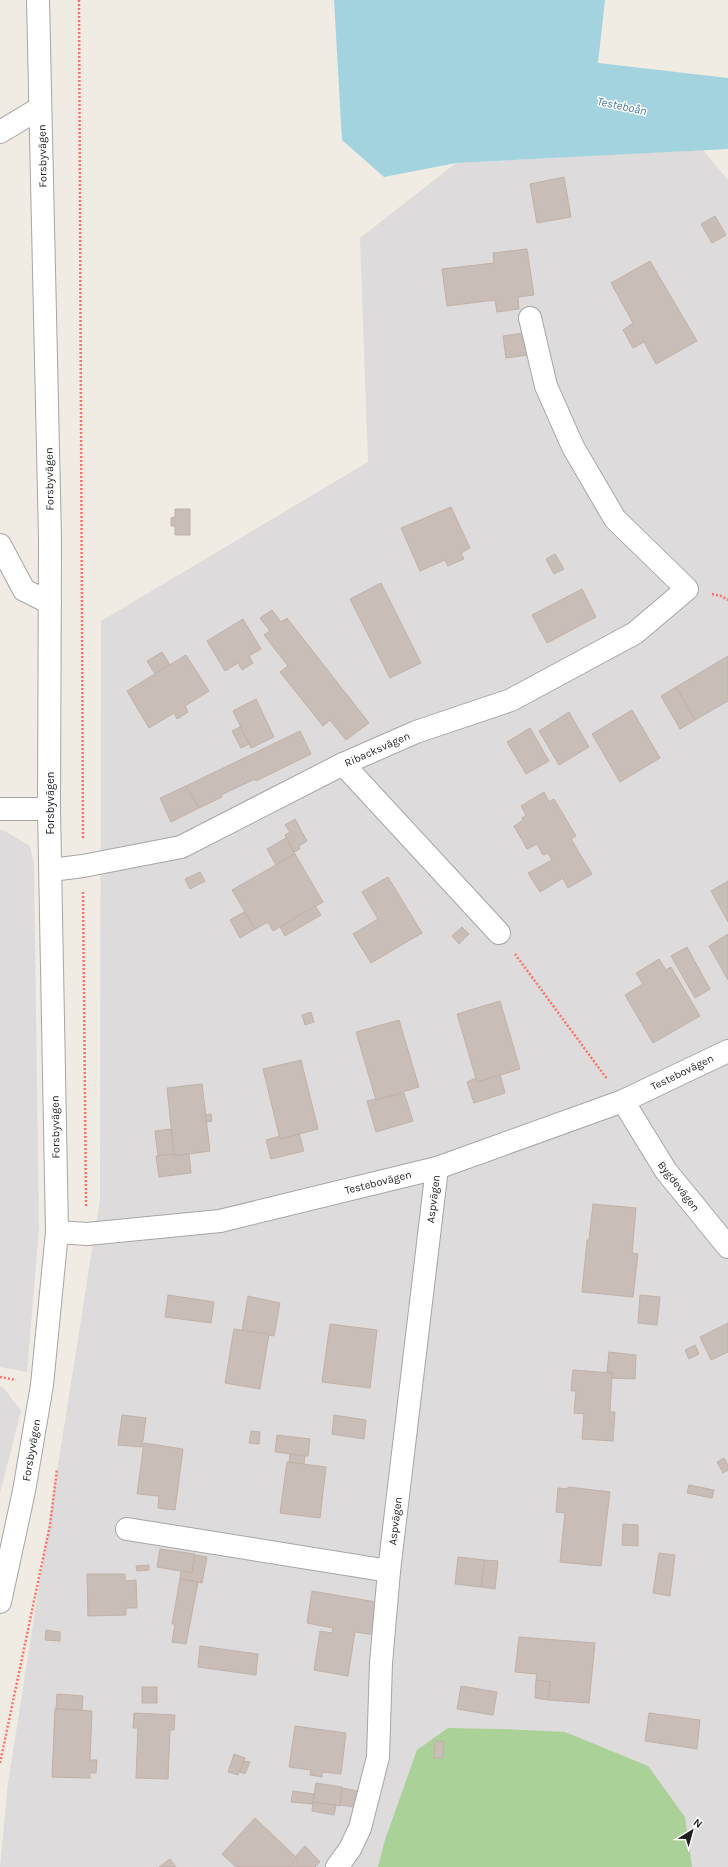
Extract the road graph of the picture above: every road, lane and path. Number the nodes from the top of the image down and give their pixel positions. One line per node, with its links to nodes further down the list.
1 (38, 0): 2 (street, Forsbyvägen)
2 (40, 108): 3 (street); 6 (street, Forsbyvägen)
3 (0, 132)
4 (530, 318): 7 (street, Ribacksvägen)
5 (0, 545): 6 (street)
6 (50, 603): 9 (street, Forsbyvägen)
7 (343, 764): 10 (street, Ribacksvägen); 11 (street)
8 (0, 808): 9 (street)
9 (50, 809): 10 (street, Forsbyvägen)
10 (50, 870): 15 (street, Forsbyvägen)
11 (500, 933): 13 (path)
12 (728, 1050): 13 (street, Testebovägen)
13 (623, 1101): 14 (street, Testebovägen); 16 (street, Bygdevägen)
14 (437, 1168): 15 (street, Testebovägen); 18 (street, Aspvägen)
15 (57, 1232): 19 (street, Forsbyvägen)
16 (728, 1247)
17 (127, 1529): 18 (street)
18 (389, 1571): 20 (street, Aspvägen)
19 (0, 1602)
20 (337, 1867)

